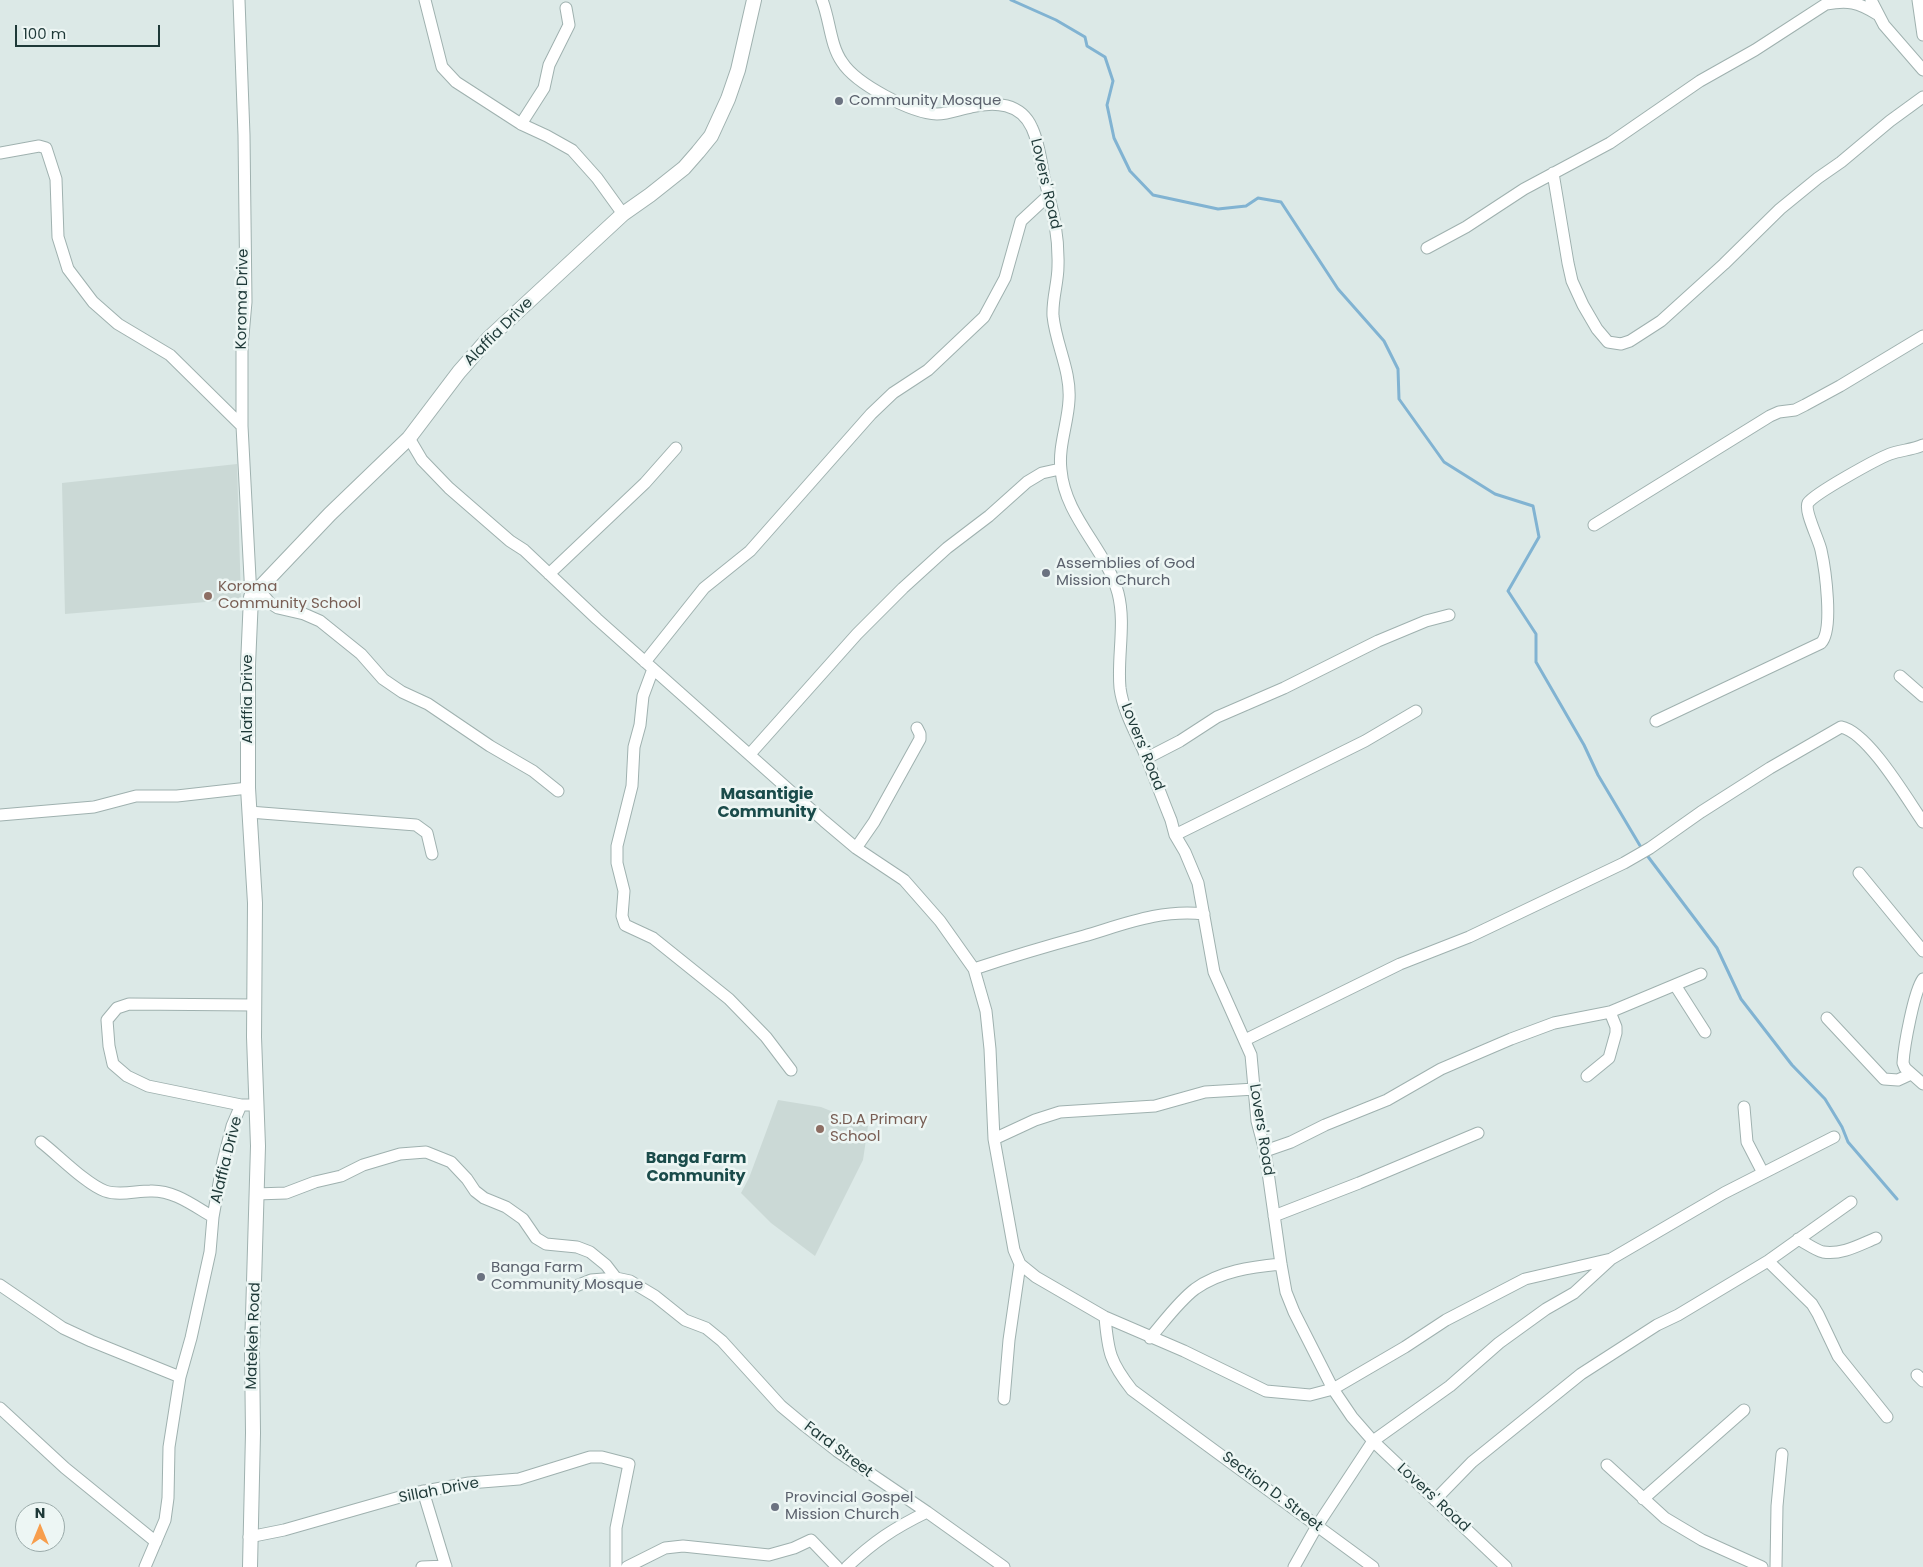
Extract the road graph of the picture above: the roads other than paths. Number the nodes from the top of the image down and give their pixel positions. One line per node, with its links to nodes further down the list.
1 (239, 0): 19 (street, Koroma Drive)
2 (425, 0): 12 (street)
3 (754, 0): 16 (street, Alaffia Drive)
4 (822, 0): 15 (street, Lovers' Road)
5 (1871, 0): 8 (street)
6 (1918, 0): 9 (street)
7 (566, 8): 12 (street)
8 (1877, 14): 10 (street); 14 (street)
9 (1923, 35)
10 (1923, 70)
11 (1923, 97): 14 (street)
12 (521, 124): 16 (street)
13 (0, 153): 19 (street)
14 (1553, 173): 17 (street)
15 (1049, 195): 23 (street, Lovers' Road); 28 (street)
16 (622, 214): 20 (street, Alaffia Drive)
17 (1428, 248)
18 (1923, 336): 24 (street)
19 (242, 426): 26 (street, Koroma Drive)
20 (409, 438): 25 (street); 26 (street, Alaffia Drive)
21 (1923, 445): 32 (street)
22 (676, 448): 25 (street)
23 (1060, 469): 34 (street); 35 (street, Lovers' Road)
24 (1594, 525)
25 (549, 574): 28 (street)
26 (254, 593): 36 (street, Alaffia Drive); 37 (street)
27 (1449, 615): 35 (street)
28 (649, 665): 34 (street); 56 (street)
29 (1900, 676): 30 (street)
30 (1923, 696)
31 (1416, 711): 41 (street)
32 (1656, 721)
33 (917, 728): 42 (street)
34 (750, 754): 42 (street)
35 (1147, 758): 41 (street, Lovers' Road)
36 (248, 788): 38 (street, Alaffia Drive); 39 (street)
37 (558, 791)
38 (250, 812): 43 (street); 51 (street, Alaffia Drive)
39 (0, 815)
40 (1923, 822): 55 (street)
41 (1175, 835): 45 (street, Lovers' Road)
42 (856, 848): 47 (street)
43 (432, 854)
44 (1859, 872): 46 (street)
45 (1204, 914): 47 (street); 55 (street, Lovers' Road)
46 (1923, 951)
47 (974, 969): 66 (street)
48 (1701, 974): 50 (street)
49 (1923, 979): 57 (street)
50 (1675, 985): 52 (street); 54 (street)
51 (254, 1005): 61 (street); 62 (street, Alaffia Drive)
52 (1610, 1012): 58 (street); 68 (street)
53 (1827, 1018): 57 (street)
54 (1705, 1032)
55 (1245, 1040): 60 (street, Lovers' Road)
56 (791, 1070)
57 (1911, 1074): 59 (street)
58 (1587, 1076)
59 (1923, 1084)
60 (1254, 1089): 66 (street); 68 (street, Lovers' Road)
61 (241, 1104): 62 (street, Alaffia Drive); 73 (street, Alaffia Drive)
62 (257, 1105): 70 (street, Matekeh Road)
63 (1744, 1107): 69 (street)
64 (1478, 1133): 72 (street)
65 (1834, 1136): 69 (street)
66 (994, 1139): 78 (street)
67 (41, 1142): 73 (street)
68 (1265, 1151): 72 (street, Lovers' Road)
69 (1763, 1173): 76 (street)
70 (256, 1194): 80 (street); 99 (street, Matekeh Road)
71 (1851, 1202): 75 (street)
72 (1274, 1216): 79 (street, Lovers' Road)
73 (213, 1217): 85 (street, Alaffia Drive)
74 (1876, 1238): 75 (street)
75 (1798, 1239): 77 (street)
76 (1611, 1259): 86 (street); 91 (street)
77 (1768, 1261): 90 (street); 96 (street)
78 (1020, 1264): 83 (street); 87 (street)
79 (1281, 1264): 84 (street); 86 (street, Lovers' Road)
80 (616, 1278): 82 (street); 97 (street, Fard Street)
81 (0, 1286): 85 (street)
82 (576, 1286)
83 (1105, 1317): 84 (street); 98 (street, Section D. Street)
84 (1150, 1338): 86 (street)
85 (180, 1377): 100 (street, Alaffia Drive)
86 (1333, 1389): 91 (street, Lovers' Road)
87 (1004, 1399)
88 (0, 1408): 100 (street)
89 (1744, 1410): 95 (street)
90 (1887, 1417)
91 (1373, 1441): 96 (street, Lovers' Road); 98 (street)
92 (1782, 1454): 114 (street)
93 (1607, 1465): 95 (street)
94 (424, 1491): 99 (street, Sillah Drive); 104 (street); 105 (street, Sillah Drive)
95 (1643, 1499): 113 (street)
96 (1435, 1500): 112 (street, Lovers' Road)
97 (927, 1512): 108 (street); 109 (street, Fard Street)
98 (1317, 1526): 110 (street); 111 (street, Section D. Street)
99 (249, 1536): 102 (street, Matekeh Road)
100 (156, 1542): 101 (street, Alaffia Drive)
101 (145, 1567)
102 (250, 1567)
103 (422, 1567): 104 (street)
104 (446, 1567)
105 (616, 1567)
106 (627, 1567): 107 (street)
107 (837, 1567)
108 (847, 1567)
109 (1004, 1567)
110 (1294, 1567)
111 (1373, 1567)
112 (1506, 1567)
113 (1762, 1567)
114 (1776, 1567)

